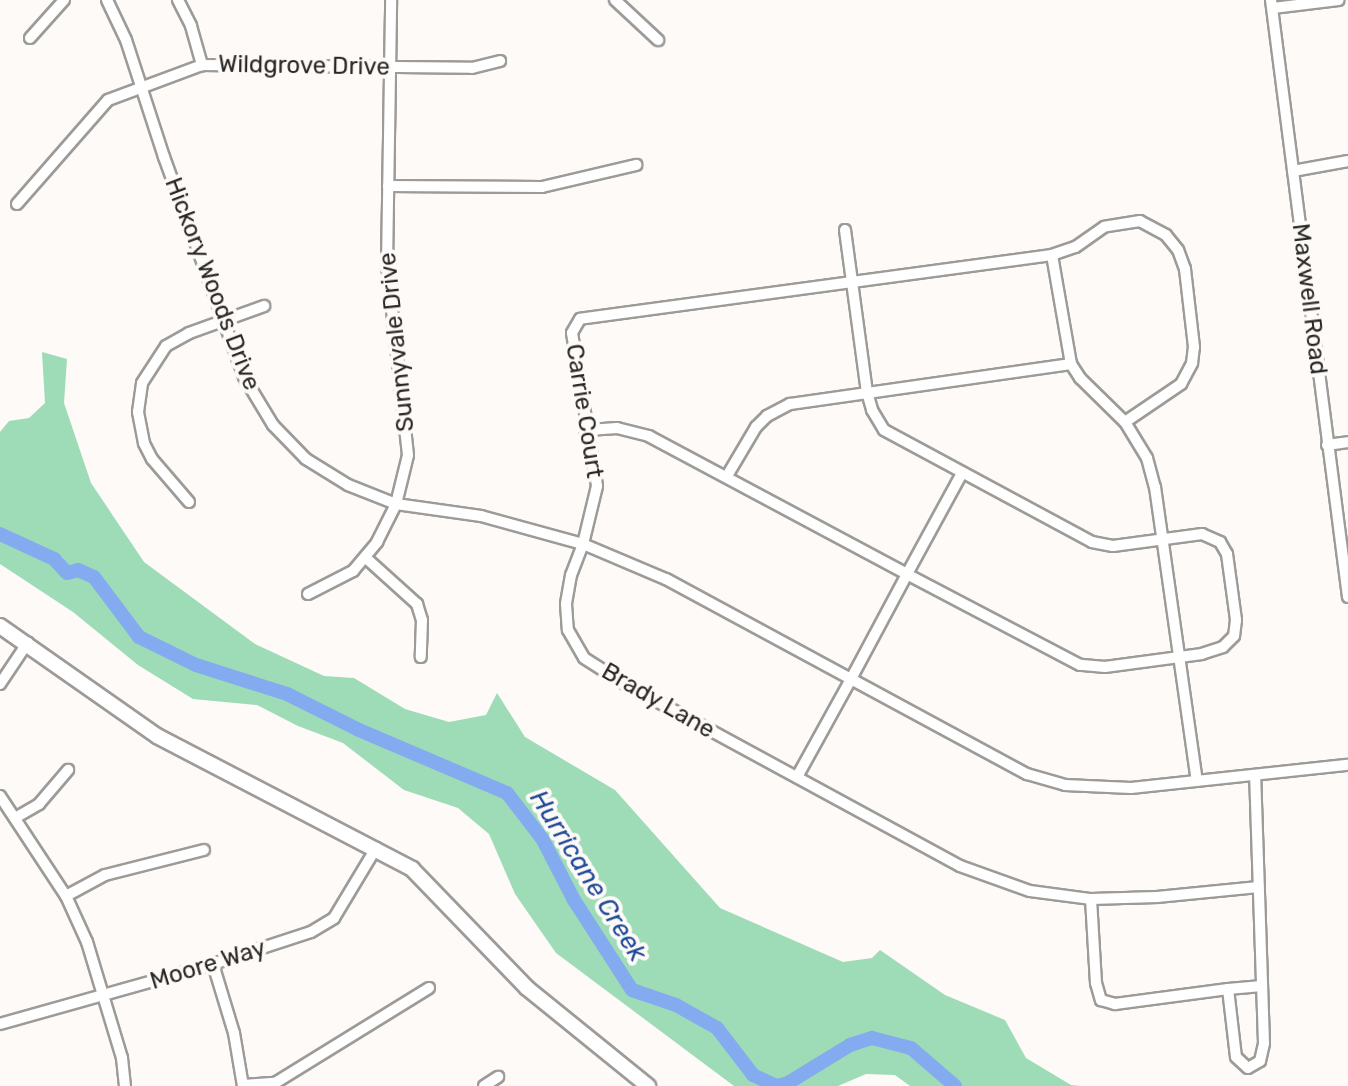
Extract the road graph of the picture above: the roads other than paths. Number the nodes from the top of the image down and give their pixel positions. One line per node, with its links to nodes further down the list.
1 (64, 0): 8 (street)
2 (107, 0): 13 (street, Hickory Woods Drive)
3 (178, 0): 11 (street)
4 (391, 0): 12 (street, Sunnyvale Drive)
5 (615, 0): 9 (street)
6 (1339, 0): 7 (street)
7 (1272, 4): 16 (street, Maxwell Road)
8 (30, 38)
9 (658, 40)
10 (500, 61): 12 (street, Wildgrove Drive)
11 (202, 65): 12 (street, Wildgrove Drive); 13 (street, Wildgrove Drive)
12 (389, 67): 17 (street, Sunnyvale Drive)
13 (141, 86): 18 (street, Wildgrove Drive); 23 (street, Hickory Woods Drive)
14 (1348, 161): 16 (street)
15 (636, 165): 17 (street)
16 (1293, 171): 29 (street, Maxwell Road)
17 (388, 186): 33 (street, Sunnyvale Drive)
18 (17, 204)
19 (845, 230): 21 (street)
20 (1052, 255): 21 (street); 24 (street); 26 (street)
21 (851, 281): 25 (street); 27 (street, Carrie Court)
22 (264, 306): 23 (street)
23 (222, 322): 32 (street); 33 (street, Hickory Woods Drive)
24 (1071, 364): 25 (street); 26 (street)
25 (867, 392): 30 (street); 31 (street)
26 (1125, 422): 34 (street)
27 (585, 430): 31 (street); 35 (street, Carrie Court)
28 (1348, 442): 29 (street)
29 (1327, 445): 39 (street, Maxwell Road)
30 (962, 473): 34 (street); 37 (street)
31 (727, 476): 37 (street)
32 (189, 502)
33 (396, 504): 35 (street, Hickory Woods Drive); 36 (street, Sunnyvale Drive)
34 (1161, 540): 43 (street); 43 (street)
35 (583, 544): 44 (street, Hickory Woods Drive); 49 (street, Brady Lane)
36 (366, 558): 38 (street, Sunnyvale Drive); 42 (street)
37 (907, 574): 43 (street); 44 (street)
38 (308, 594)
39 (1348, 597)
40 (0, 626): 41 (main road)
41 (28, 642): 45 (street); 53 (main road)
42 (421, 657)
43 (1179, 657): 50 (street)
44 (851, 679): 49 (street); 50 (street, Hickory Woods Drive)
45 (0, 684)
46 (1348, 765): 48 (street, Hickory Woods Drive)
47 (68, 770): 52 (street)
48 (1255, 775): 50 (street, Hickory Woods Drive); 55 (street)
49 (797, 777): 57 (street, Brady Lane)
50 (1197, 781)
51 (0, 796): 52 (street)
52 (15, 818): 56 (street)
53 (376, 848): 58 (street, Moore Way); 68 (main road)
54 (204, 850): 56 (street)
55 (1259, 887): 57 (street, Brady Lane); 59 (street)
56 (66, 896): 62 (street)
57 (1091, 899): 61 (street)
58 (213, 964): 62 (street, Moore Way); 66 (street)
59 (1262, 986): 61 (street); 61 (street)
60 (429, 988): 66 (street)
61 (1228, 989)
62 (102, 996): 63 (street, Moore Way); 65 (street)
63 (0, 1024)
64 (498, 1077): 67 (street)
65 (125, 1086)
66 (243, 1086)
67 (484, 1086)
68 (648, 1086)

